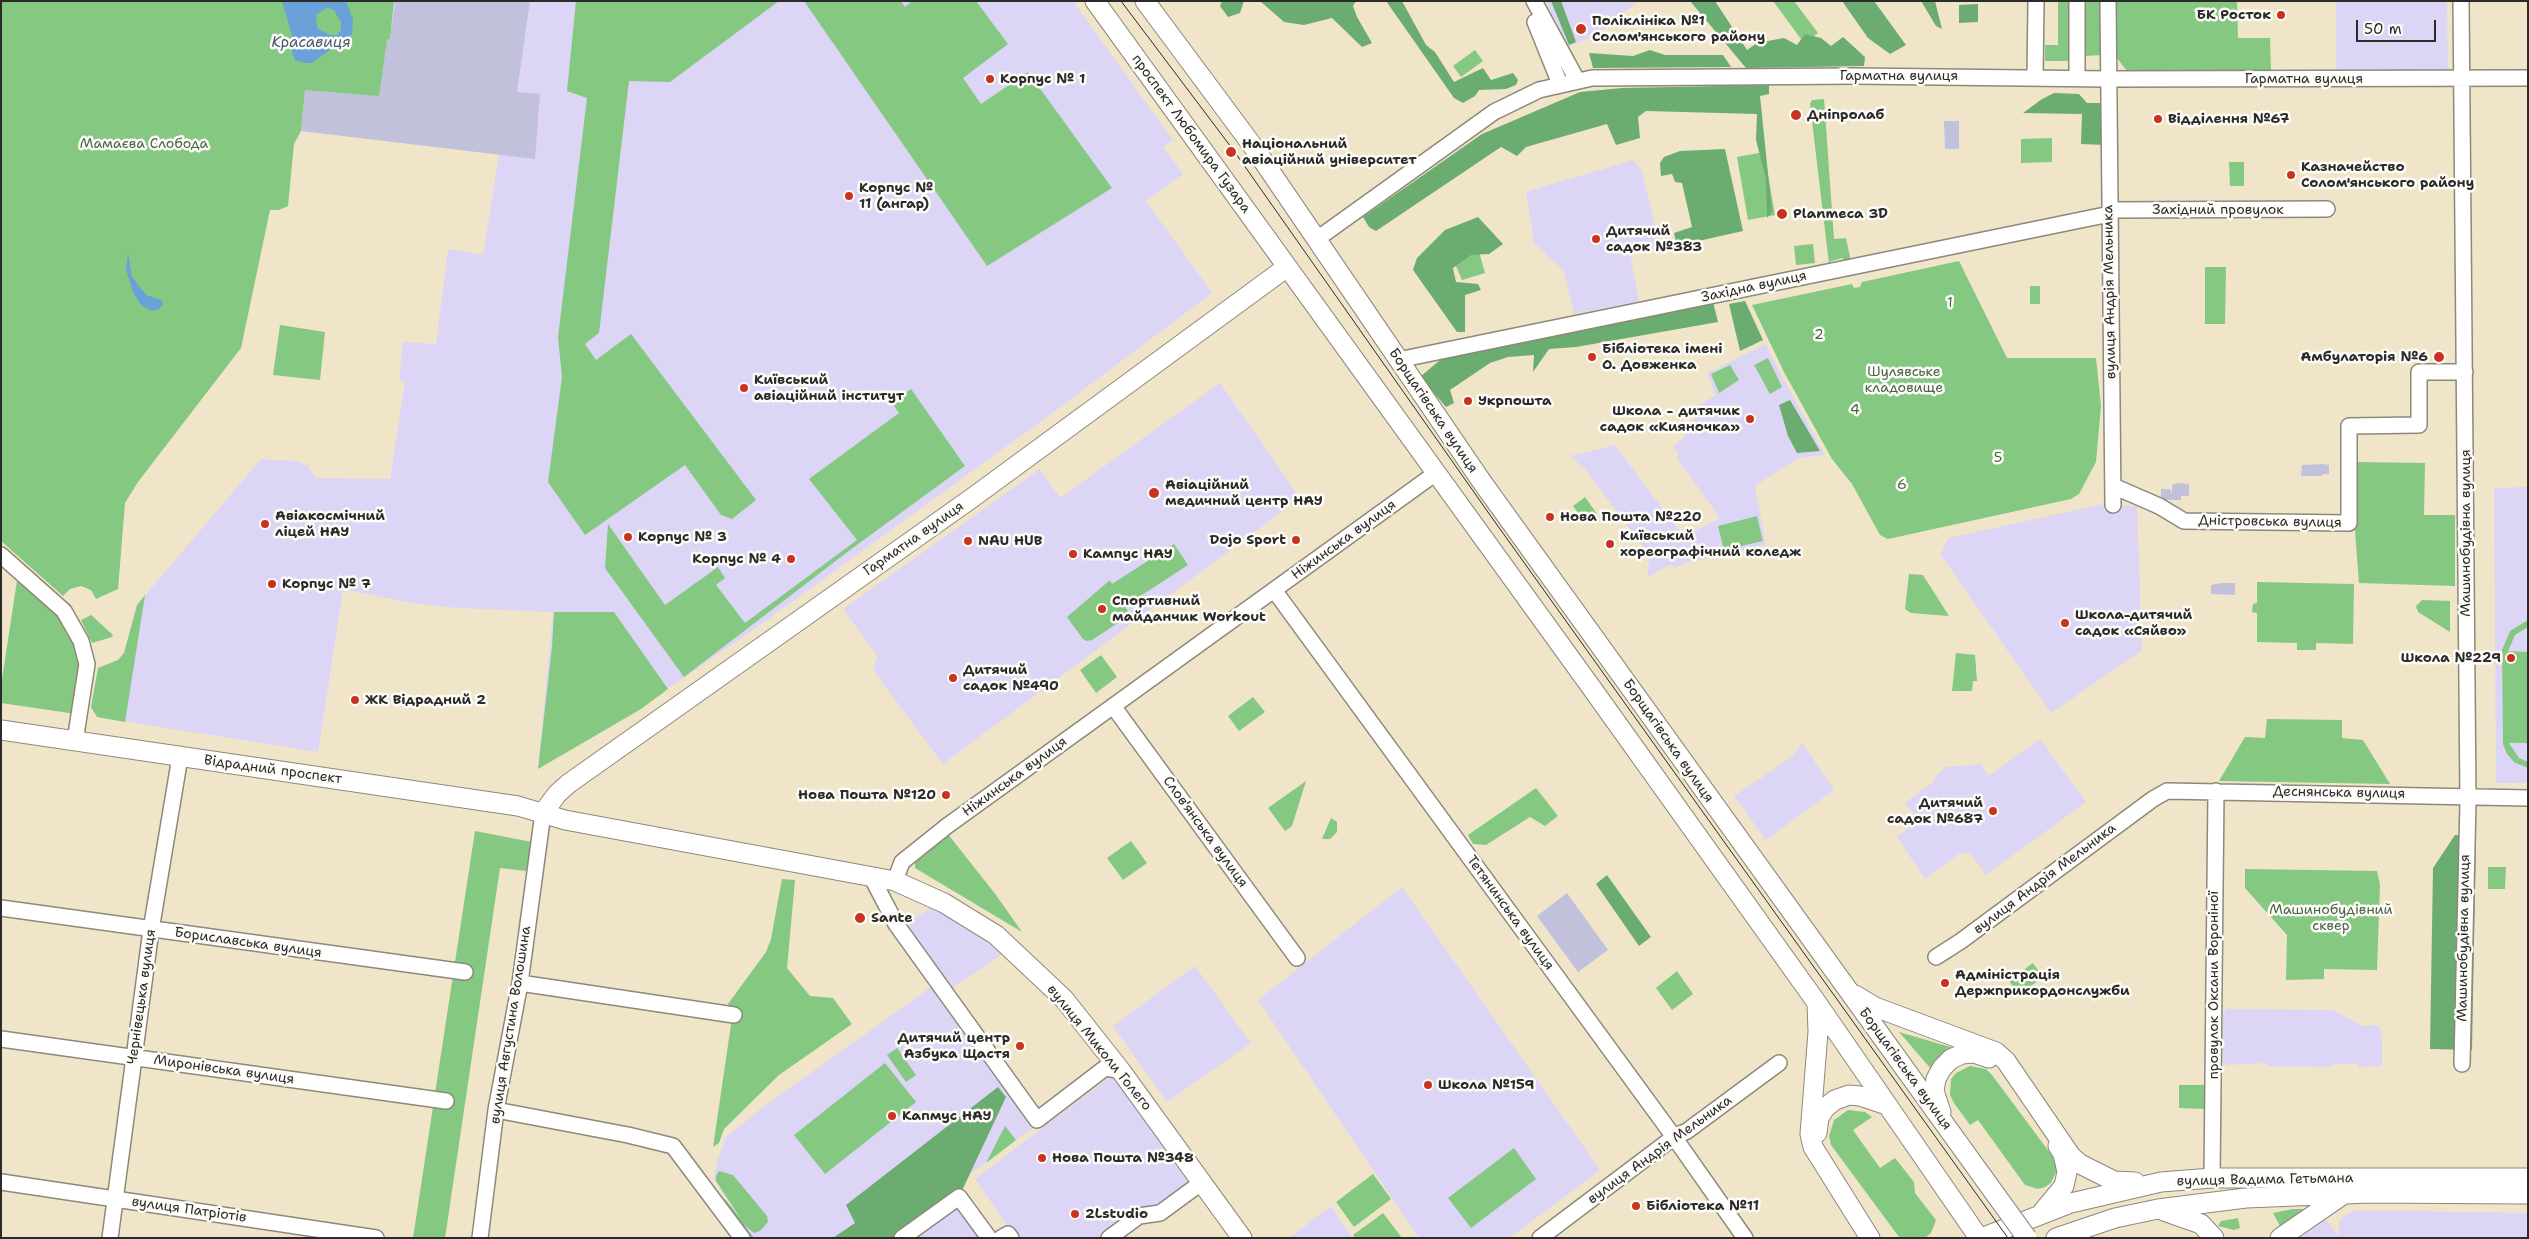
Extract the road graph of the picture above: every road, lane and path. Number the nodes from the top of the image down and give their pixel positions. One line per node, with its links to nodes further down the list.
1 (1095, 1): 18 (main road, проспект Любомира Гузара)
2 (1145, 1): 17 (main road)
3 (2036, 1): 8 (street)
4 (2077, 1): 9 (street)
5 (2108, 1): 11 (street, вулиця Андрія Мельника)
6 (2462, 1): 12 (street, Машинобудівна вулиця)
7 (1535, 3): 13 (street); 14 (street)
8 (2035, 78): 9 (street, Гарматна вулиця); 13 (street, Гарматна вулиця)
9 (2077, 78): 11 (street, Гарматна вулиця)
10 (2528, 78): 12 (street, Гарматна вулиця)
11 (2108, 79): 12 (street, Гарматна вулиця); 16 (street, вулиця Андрія Мельника)
12 (2462, 79): 20 (street, Машинобудівна вулиця)
13 (1576, 80): 14 (street, Гарматна вулиця)
14 (1560, 84): 17 (street, Гарматна вулиця)
15 (2327, 209): 16 (street, Західний провулок)
16 (2110, 212): 19 (street, Західна вулиця); 22 (street, вулиця Андрія Мельника)
17 (1317, 239): 19 (main road, Борщагівська вулиця)
18 (1287, 267): 21 (main road); 34 (main road, Гарматна вулиця)
19 (1398, 360): 43 (main road, Борщагівська вулиця)
20 (2465, 372): 22 (street, Дністровська вулиця); 31 (street, Машинобудівна вулиця)
21 (1436, 473): 25 (street, Ніжинська вулиця); 44 (main road)
22 (2113, 486): 23 (street, вулиця Андрія Мельника)
23 (2113, 505)
24 (1, 555): 28 (street)
25 (1274, 590): 26 (street, Ніжинська вулиця); 55 (street, Тетянинська вулиця)
26 (1114, 706): 36 (street, Ніжинська вулиця); 40 (street, Слов'янська вулиця)
27 (1, 730): 28 (main road, Відрадний проспект)
28 (75, 741): 29 (main road, Відрадний проспект)
29 (180, 757): 34 (main road, Відрадний проспект); 38 (street, Чернівецька вулиця)
30 (2216, 791): 31 (street, Деснянська вулиця); 32 (street, Деснянська вулиця); 56 (street, провулок Оксани Вороніної)
31 (2468, 796): 33 (street, Деснянська вулиця); 49 (street, Машинобудівна вулиця)
32 (2153, 798): 39 (street, вулиця Андрія Мельника)
33 (2528, 798)
34 (544, 813): 35 (main road); 42 (street, вулиця Августина Волошина)
35 (871, 876): 36 (main road); 50 (street)
36 (894, 881): 50 (main road, вулиця Миколи Голего)
37 (1, 908): 38 (street, Бориславська вулиця)
38 (151, 930): 41 (street, Бориславська вулиця); 47 (street, Чернівецька вулиця)
39 (1936, 957)
40 (1297, 958)
41 (465, 972)
42 (520, 983): 45 (street); 53 (street, вулиця Августина Волошина)
43 (1849, 991): 54 (main road, Борщагівська вулиця); 60 (main road)
44 (1817, 1003): 52 (main road); 78 (main road)
45 (734, 1015)
46 (1, 1039): 47 (street, Миронівська вулиця)
47 (133, 1057): 51 (street, Миронівська вулиця); 63 (street, Чернівецька вулиця)
48 (1779, 1063): 55 (street, вулиця Андрія Мельника)
49 (2462, 1064)
50 (1122, 1071): 59 (main road, вулиця Миколи Голего)
51 (446, 1101)
52 (1884, 1104): 79 (main road); 80 (main road)
53 (496, 1110): 66 (street); 69 (street, вулиця Августина Волошина)
54 (1948, 1130): 65 (main road); 81 (main road, Борщагівська вулиця, bridge)
55 (1674, 1137): 76 (street, вулиця Андрія Мельника); 77 (street, Тетянинська вулиця)
56 (2212, 1178): 57 (main road, вулиця Вадима Гетьмана); 60 (main road, вулиця Вадима Гетьмана)
57 (2528, 1178)
58 (1, 1182): 63 (street, вулиця Патріотів)
59 (1201, 1182): 74 (street); 75 (main road, вулиця Миколи Голего)
60 (2161, 1182): 65 (main road, вулиця Вадима Гетьмана)
61 (2346, 1193): 62 (main road, вулиця Вадима Гетьмана); 64 (main road, вулиця Вадима Гетьмана); 84 (main road)
62 (2528, 1194)
63 (116, 1199): 67 (street, Чернівецька вулиця); 68 (street, вулиця Патріотів)
64 (2158, 1209): 82 (main road, вулиця Вадима Гетьмана); 83 (main road)
65 (2042, 1213): 80 (main road, вулиця Вадима Гетьмана)
66 (735, 1236)
67 (110, 1238)
68 (376, 1238)
69 (480, 1238)
70 (902, 1238): 71 (street)
71 (989, 1238)
72 (1001, 1238): 73 (street)
73 (1011, 1238)
74 (1109, 1238)
75 (1242, 1238)
76 (1540, 1238)
77 (1746, 1238)
78 (1870, 1238)
79 (1884, 1238)
80 (1980, 1238)
81 (2026, 1238)
82 (2056, 1238)
83 (2214, 1238)
84 (2280, 1238)

